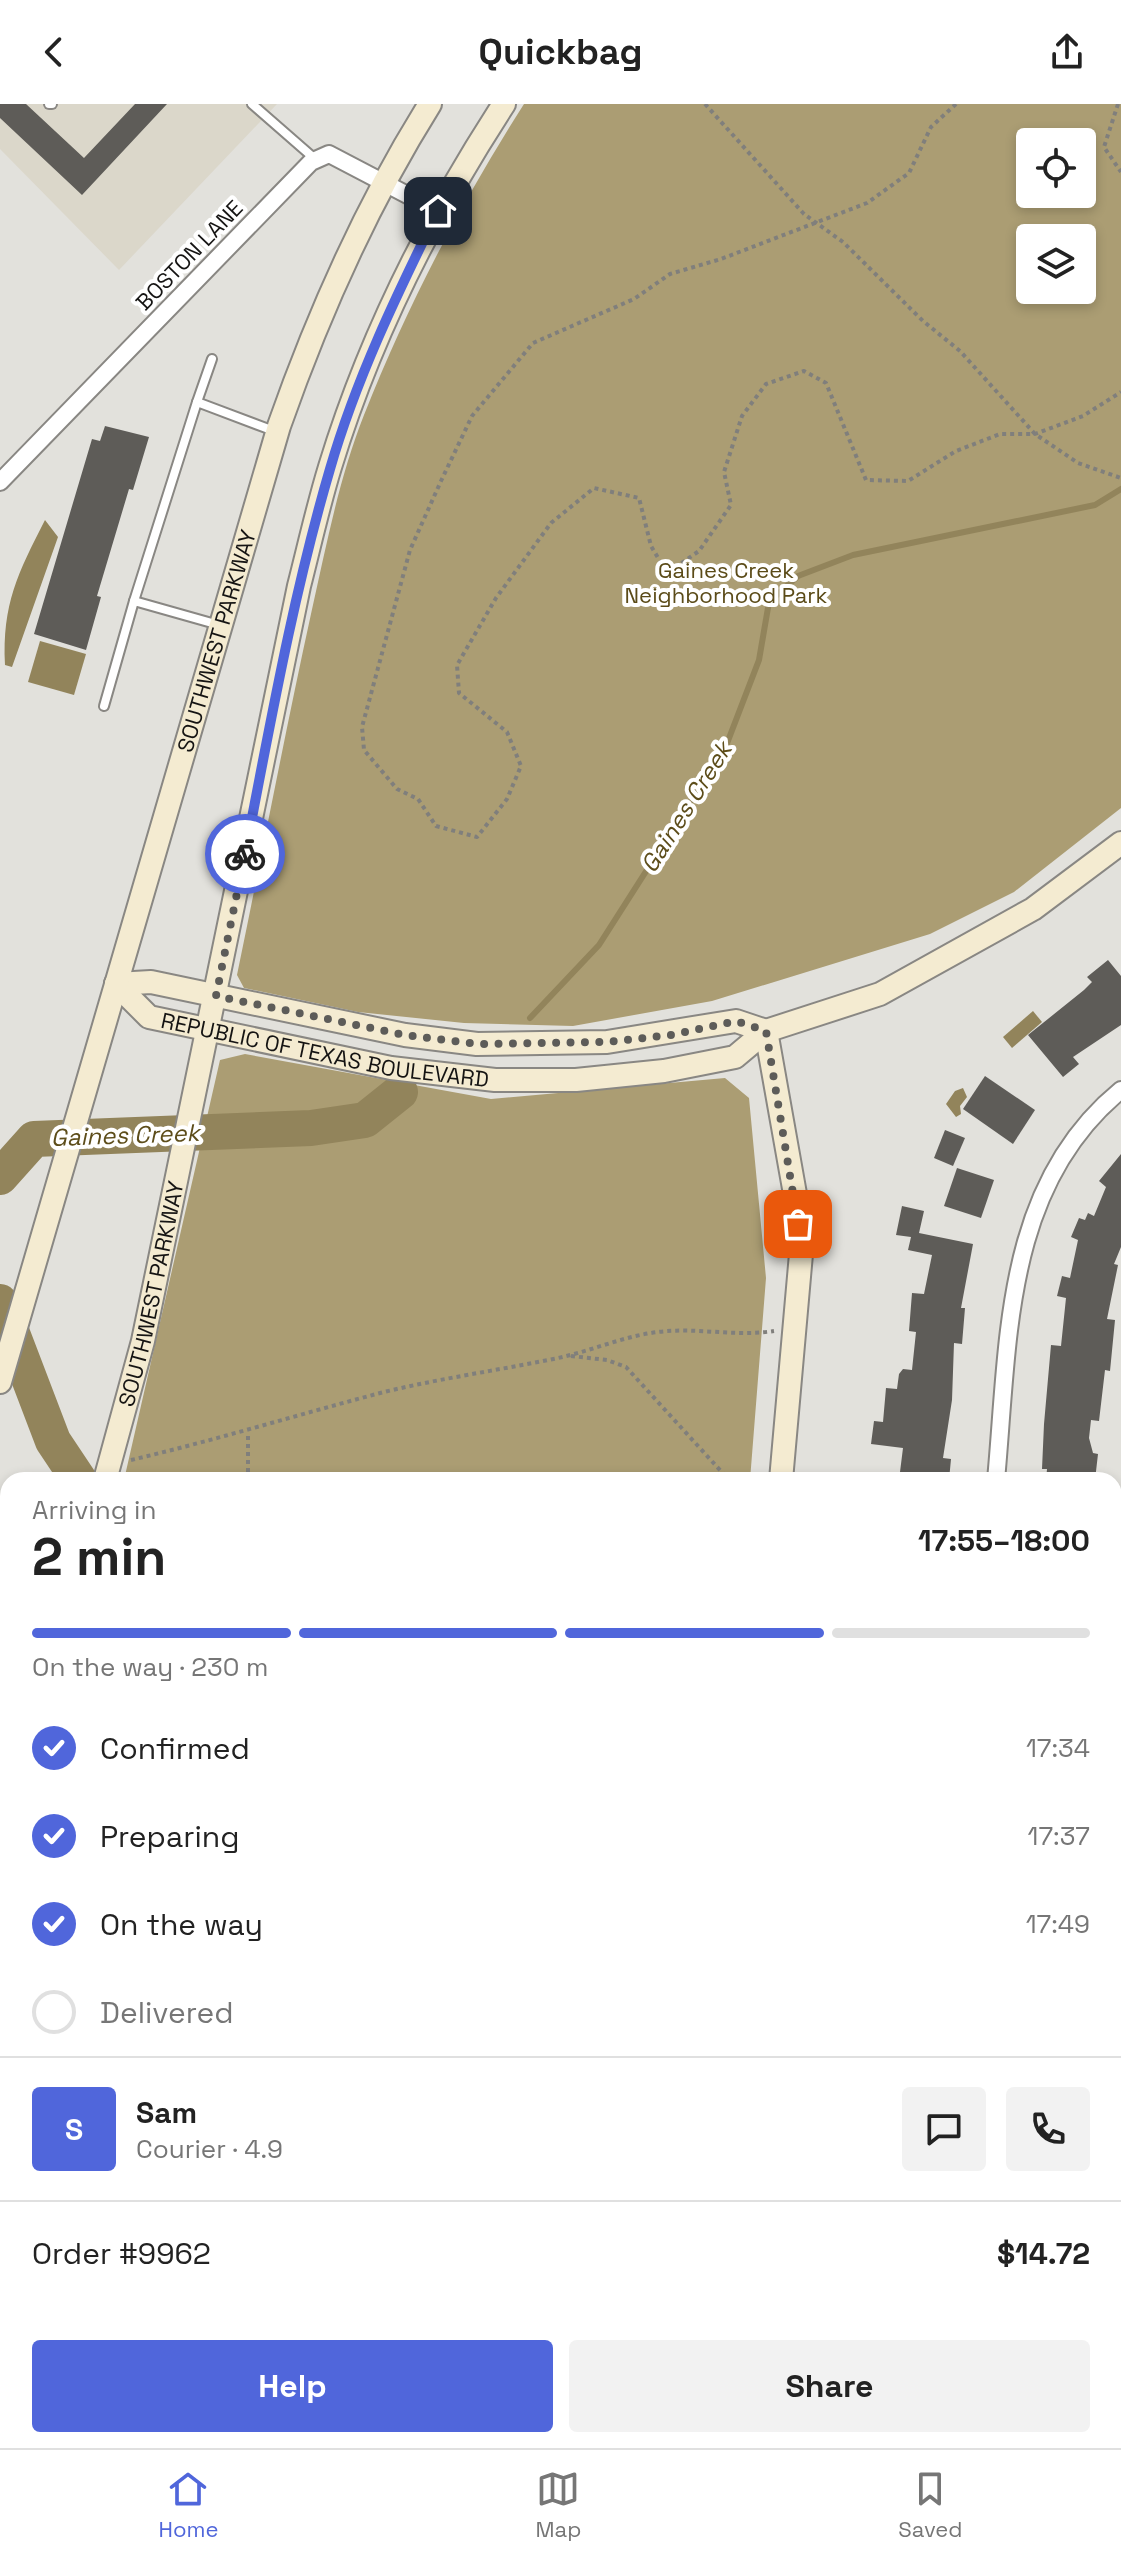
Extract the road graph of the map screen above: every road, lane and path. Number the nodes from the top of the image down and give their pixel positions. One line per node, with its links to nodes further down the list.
1 (252, 104): 7 (lane)
2 (430, 104): 9 (main road, SOUTHWEST PARKWAY)
3 (504, 104): 10 (main road, SOUTHWEST PARKWAY)
4 (705, 104): 11 (path)
5 (956, 104): 11 (path)
6 (1118, 104): 8 (path)
7 (316, 160): 9 (street); 18 (street, BOSTON LANE)
8 (1121, 172)
9 (382, 181): 10 (street); 15 (main road, SOUTHWEST PARKWAY)
10 (438, 211): 24 (main road, SOUTHWEST PARKWAY)
11 (815, 221): 16 (path); 16 (path)
12 (212, 359): 14 (lane)
13 (1121, 392): 16 (path)
14 (197, 402): 15 (lane); 19 (lane)
15 (277, 432): 20 (main road, SOUTHWEST PARKWAY)
16 (1035, 434): 17 (path)
17 (1121, 478)
18 (0, 482)
19 (134, 601): 20 (lane); 21 (lane)
20 (220, 625): 23 (main road, SOUTHWEST PARKWAY)
21 (104, 706)
22 (1121, 843): 26 (main road, REPUBLIC OF TEXAS BOULEVARD)
23 (116, 984): 24 (main road, REPUBLIC OF TEXAS BOULEVARD); 25 (main road, REPUBLIC OF TEXAS BOULEVARD); 30 (main road, SOUTHWEST PARKWAY)
24 (216, 996): 25 (main road, SOUTHWEST PARKWAY); 26 (main road, REPUBLIC OF TEXAS BOULEVARD)
25 (208, 1030): 26 (main road, REPUBLIC OF TEXAS BOULEVARD); 32 (main road, SOUTHWEST PARKWAY)
26 (766, 1031): 28 (main road)
27 (1121, 1090): 37 (street)
28 (796, 1328): 29 (path); 36 (main road)
29 (568, 1356): 31 (path); 35 (path)
30 (0, 1382)
31 (248, 1432): 33 (path); 34 (path)
32 (107, 1472)
33 (110, 1472)
34 (248, 1472)
35 (722, 1472)
36 (782, 1472)
37 (997, 1472)

